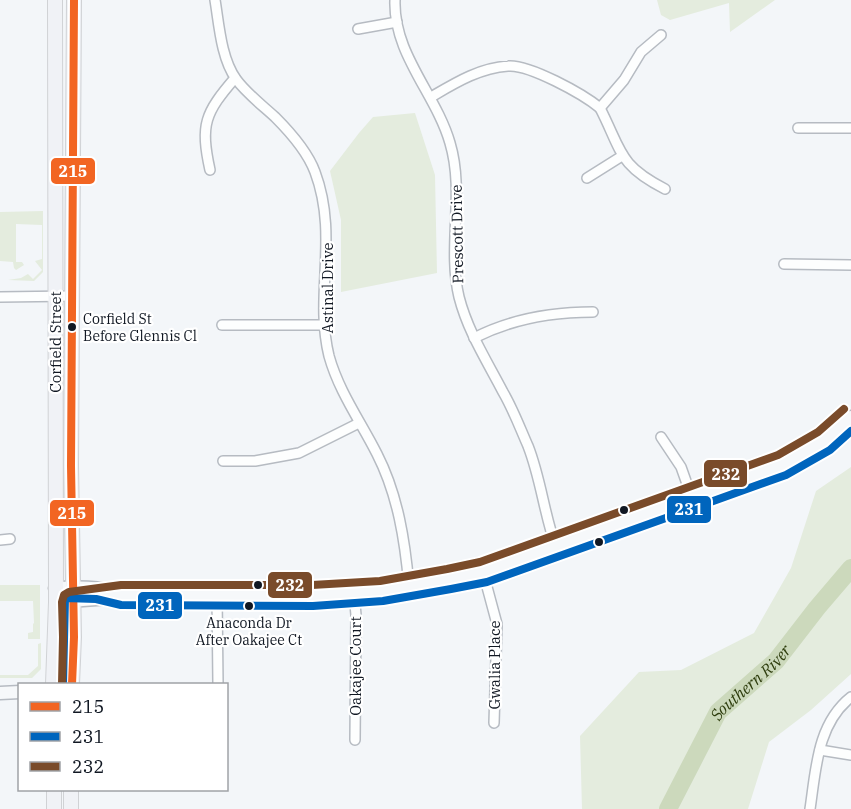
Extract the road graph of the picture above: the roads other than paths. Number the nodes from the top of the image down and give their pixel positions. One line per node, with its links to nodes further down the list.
1 (55, 0): 19 (main road, Corfield Street)
2 (74, 0): 20 (main road, Corfield Street)
3 (215, 0): 8 (street, Astinal Drive)
4 (395, 0): 5 (street, Prescott Drive)
5 (397, 22): 6 (street); 9 (street, Prescott Drive)
6 (358, 29)
7 (661, 35): 10 (street)
8 (235, 78): 14 (street); 24 (street, Astinal Drive)
9 (431, 98): 10 (street); 25 (street, Prescott Drive)
10 (600, 108): 13 (street)
11 (798, 128): 12 (street)
12 (851, 128)
13 (622, 156): 15 (street); 16 (street)
14 (210, 170)
15 (587, 178)
16 (665, 189)
17 (784, 264): 18 (street)
18 (851, 265)
19 (54, 296): 20 (street); 21 (street); 35 (main road, Corfield Street)
20 (73, 296): 36 (main road, Corfield Street)
21 (0, 297)
22 (593, 312): 25 (street)
23 (222, 325): 24 (street)
24 (325, 325): 27 (street, Astinal Drive)
25 (474, 338): 31 (street, Prescott Drive)
26 (851, 417): 30 (main road)
27 (359, 423): 29 (street); 33 (street, Astinal Drive)
28 (661, 437): 30 (street)
29 (223, 461)
30 (692, 498): 31 (main road)
31 (556, 547): 32 (main road)
32 (483, 572): 33 (main road); 44 (street, Gwalia Place)
33 (409, 586): 34 (main road)
34 (354, 593): 37 (main road); 45 (street, Oakajee Court)
35 (55, 595): 36 (main road); 38 (main road, Corfield Street)
36 (72, 595): 37 (main road); 39 (main road, Corfield Street)
37 (217, 596): 40 (street)
38 (53, 683)
39 (72, 683)
40 (218, 683)
41 (0, 693): 42 (main road)
42 (18, 693)
43 (851, 697): 46 (street)
44 (494, 723)
45 (355, 740)
46 (820, 750): 47 (street); 52 (street)
47 (851, 755)
48 (54, 791): 50 (main road)
49 (71, 791): 51 (main road)
50 (54, 809)
51 (71, 809)
52 (810, 809)

